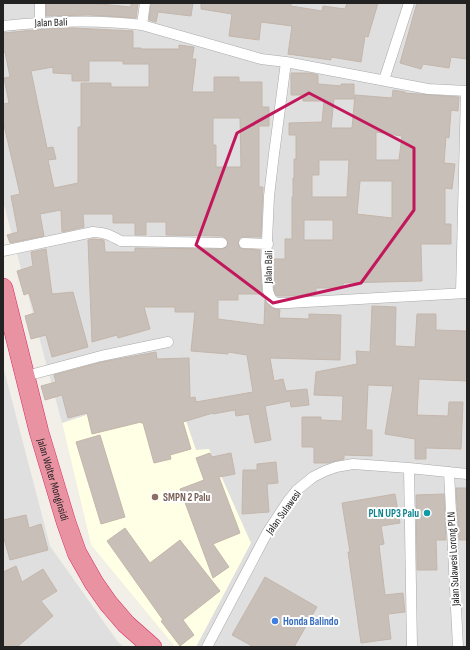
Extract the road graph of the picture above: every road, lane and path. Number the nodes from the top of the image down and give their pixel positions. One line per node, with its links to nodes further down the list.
1 (40, 3): 4 (street)
2 (145, 3): 5 (street)
3 (409, 3): 8 (street)
4 (40, 22): 5 (street, Jalan Bali); 6 (street, Jalan Bali)
5 (142, 25): 7 (street, Jalan Bali)
6 (3, 26)
7 (286, 62): 8 (street, Jalan Bali); 12 (street, Jalan Bali)
8 (384, 80): 9 (street, Jalan Bali)
9 (466, 91): 15 (street)
10 (222, 243): 13 (street)
11 (244, 243): 12 (street)
12 (268, 244): 15 (street, Jalan Bali)
13 (3, 251)
14 (3, 288): 17 (highway, Jalan Wolter Monginsidi)
15 (464, 293)
16 (168, 342): 17 (street)
17 (26, 376): 21 (highway, Jalan Wolter Monginsidi)
18 (409, 468): 19 (street, Jalan Sulawesi); 22 (street, Jalan Sulawesi); 23 (street)
19 (449, 472): 20 (street, Jalan Sulawesi); 24 (street, Jalan Sulawesi Lorong PLN)
20 (467, 474)
21 (152, 647)
22 (207, 647)
23 (412, 647)
24 (458, 647)

